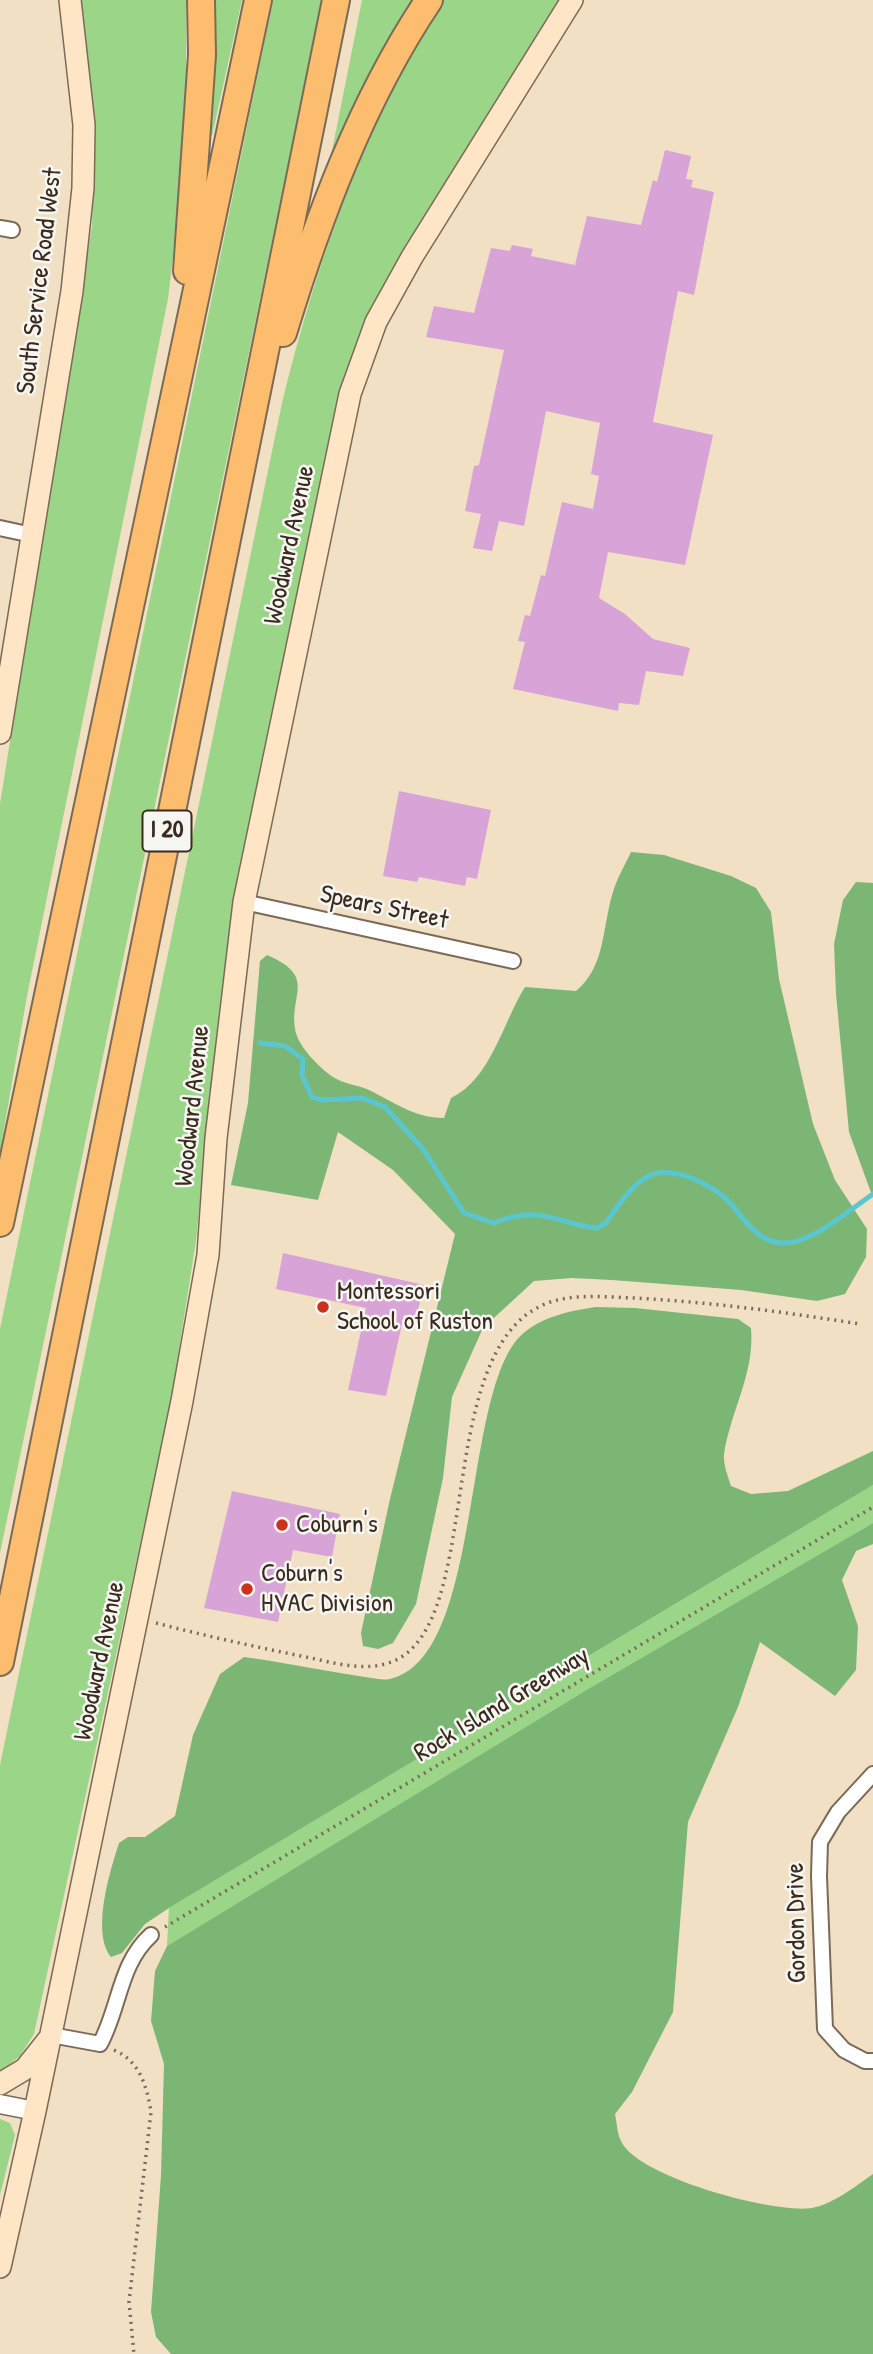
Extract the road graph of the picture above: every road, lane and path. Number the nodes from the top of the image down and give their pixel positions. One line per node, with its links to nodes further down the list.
1 (70, 0): 10 (main road, South Service Road West)
2 (201, 0): 7 (highway)
3 (258, 0): 7 (highway)
4 (336, 0): 8 (highway, I 20)
5 (429, 0): 8 (highway)
6 (572, 0): 12 (main road, Woodward Avenue)
7 (174, 404): 14 (highway)
8 (235, 496): 18 (highway, I 20)
9 (0, 528): 10 (street)
10 (32, 535): 11 (main road, South Service Road West)
11 (0, 733)
12 (244, 902): 13 (street, Spears Street); 17 (main road, Woodward Avenue)
13 (513, 961)
14 (0, 1223)
15 (860, 1324): 17 (path)
16 (873, 1507): 20 (path, Rock Island Greenway)
17 (137, 1619): 21 (main road, Woodward Avenue)
18 (0, 1662)
19 (873, 1774): 23 (street, Gordon Drive)
20 (151, 1935): 22 (street)
21 (51, 2035): 22 (street); 24 (main road); 26 (main road, Woodward Avenue)
22 (100, 2044): 28 (path)
23 (873, 2062)
24 (0, 2084)
25 (0, 2104): 26 (street)
26 (35, 2111): 27 (main road, Woodward Avenue)
27 (0, 2267)
28 (134, 2354)

